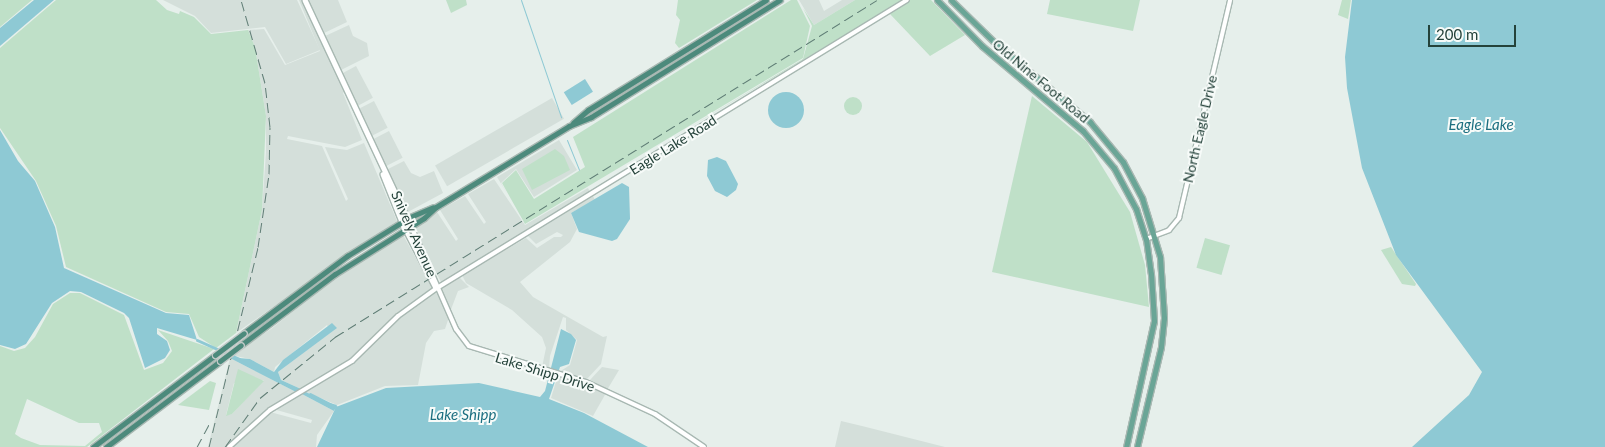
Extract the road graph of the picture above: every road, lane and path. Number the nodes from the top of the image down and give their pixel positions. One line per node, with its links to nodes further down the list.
1 (305, 0): 11 (main road, Snively Avenue)
2 (766, 0): 8 (highway)
3 (780, 0): 9 (highway)
4 (907, 0): 19 (street, Eagle Lake Road)
5 (937, 0): 18 (main road, Old Nine Foot Road)
6 (951, 0): 17 (main road, Old Nine Foot Road)
7 (1230, 0): 17 (street, North Eagle Drive)
8 (724, 26): 9 (highway); 10 (highway)
9 (728, 32): 10 (highway)
10 (569, 126): 12 (highway)
11 (382, 170): 13 (main road, Snively Avenue); 14 (main road, Snively Avenue)
12 (436, 207): 13 (highway); 15 (highway)
13 (407, 218): 14 (highway); 15 (main road, Snively Avenue)
14 (402, 222): 16 (main road, Snively Avenue); 20 (highway, bridge)
15 (411, 226): 16 (highway); 19 (street, Snively Avenue)
16 (405, 229): 19 (street, Snively Avenue); 21 (highway, bridge)
17 (1155, 236): 18 (street, North Eagle Drive); 25 (main road, Old Nine Foot Road)
18 (1146, 239): 24 (main road, Old Nine Foot Road)
19 (437, 288): 22 (street, Eagle Lake Road); 23 (street, Lake Shipp Drive)
20 (93, 447)
21 (106, 447)
22 (229, 447)
23 (704, 447)
24 (1126, 447)
25 (1137, 447)

